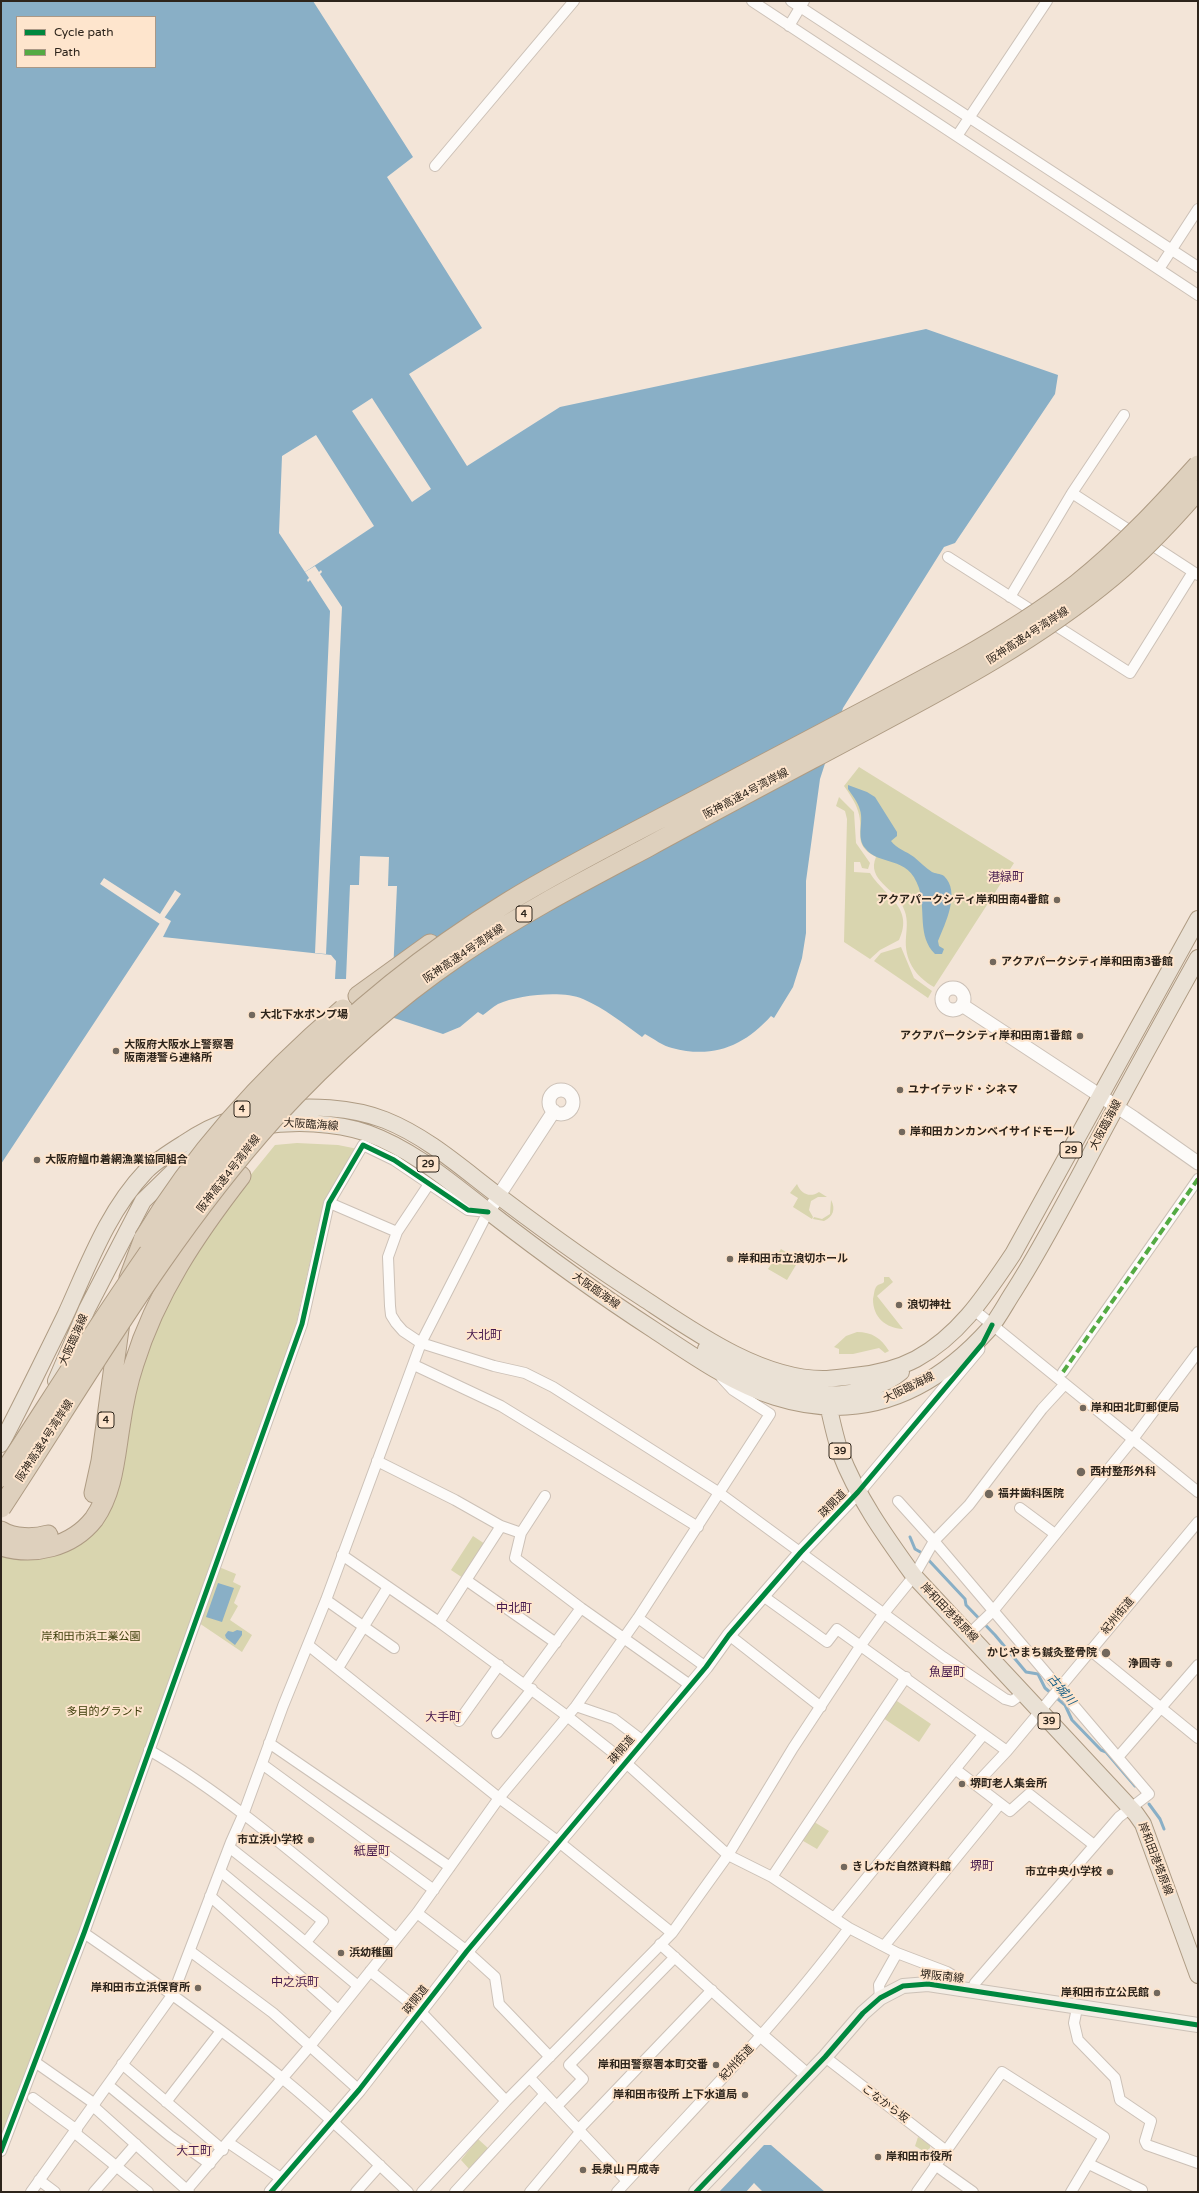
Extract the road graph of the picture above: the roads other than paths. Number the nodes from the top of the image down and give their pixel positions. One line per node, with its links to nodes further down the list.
1 (574, 1): 9 (street)
2 (752, 1): 6 (street)
3 (791, 1): 5 (street)
4 (1047, 1): 7 (street)
5 (802, 4): 6 (street); 7 (street)
6 (789, 26): 8 (street)
7 (970, 118): 8 (street); 11 (street)
8 (957, 136): 13 (street)
9 (436, 166)
10 (1198, 209): 11 (street)
11 (1171, 249): 12 (street); 13 (street)
12 (1198, 267)
13 (1159, 269): 14 (street)
14 (1198, 294)
15 (1124, 415): 18 (street)
16 (1198, 465): 22 (highway, 阪神高速4号湾岸線 / 4, bridge)
17 (1198, 490): 26 (highway, 阪神高速4号湾岸線 / 4, bridge)
18 (1072, 493): 20 (street); 21 (street)
19 (948, 557): 21 (street)
20 (1195, 573): 21 (street)
21 (1010, 597)
22 (507, 903): 51 (highway, 阪神高速4号湾岸線 / 4, bridge); 63 (highway, 4, bridge)
23 (1198, 919): 27 (main road, 大阪臨海線 / 29)
24 (1198, 958): 28 (main road, 大阪臨海線 / 29)
25 (962, 1005): 27 (street)
26 (382, 1014): 57 (highway, 阪神高速4号湾岸線 / 4, bridge); 67 (highway, 4, bridge)
27 (1101, 1095): 28 (street); 37 (main road, 大阪臨海線 / 29)
28 (1116, 1106): 30 (street); 38 (main road, 大阪臨海線 / 29)
29 (554, 1111): 33 (street)
30 (1198, 1163)
31 (1198, 1179): 45 (street)
32 (429, 1184): 35 (street); 36 (street); 109 (street)
33 (498, 1196): 35 (street); 39 (main road, 大阪臨海線 / 29); 49 (main road, 大阪臨海線 / 29)
34 (332, 1204): 36 (street)
35 (488, 1212): 40 (street); 44 (main road, 大阪臨海線 / 29); 59 (main road, 大阪臨海線 / 29)
36 (397, 1232): 40 (street)
37 (974, 1310): 38 (street); 42 (main road, 大阪臨海線 / 29)
38 (992, 1325): 46 (street); 47 (main road, 大阪臨海線 / 29); 53 (street, 疎開道)
39 (692, 1331): 42 (main road, 大阪臨海線 / 29); 47 (main road)
40 (421, 1342): 43 (street); 52 (street)
41 (1198, 1352): 48 (street)
42 (916, 1359): 47 (main road)
43 (414, 1365): 50 (street); 62 (street)
44 (709, 1366): 47 (main road, 大阪臨海線 / 29); 52 (street)
45 (1062, 1372)
46 (1065, 1384): 48 (street); 66 (street)
47 (827, 1401): 53 (main road, 岸和田港塔原線 / 39)
48 (1133, 1439): 54 (street); 65 (street)
49 (1, 1444)
50 (377, 1461): 61 (street); 69 (street)
51 (1, 1478)
52 (718, 1492): 62 (street); 68 (street)
53 (858, 1492): 68 (street, 疎開道); 70 (main road, 岸和田港塔原線 / 39)
54 (1198, 1492)
55 (545, 1496): 64 (street)
56 (898, 1501): 66 (street)
57 (1, 1508)
58 (1020, 1508): 65 (street)
59 (1, 1515)
60 (1198, 1522): 88 (street, 紀州街道)
61 (501, 1526): 64 (street); 71 (street)
62 (698, 1527): 78 (street)
63 (1, 1531)
64 (522, 1533): 75 (street)
65 (1055, 1534): 77 (street)
66 (934, 1541): 70 (street); 77 (street)
67 (1, 1546)
68 (801, 1552): 73 (street, 疎開道); 76 (street)
69 (342, 1555): 72 (street); 74 (street)
70 (914, 1576): 76 (street); 81 (main road, 岸和田港塔原線 / 39)
71 (466, 1580): 79 (street); 84 (street)
72 (388, 1587): 79 (street); 80 (street)
73 (763, 1596): 82 (street, 疎開道); 85 (street)
74 (326, 1600): 80 (street); 86 (street)
75 (581, 1608): 83 (street); 84 (street)
76 (884, 1613): 85 (street); 97 (street)
77 (990, 1614): 81 (street); 96 (street)
78 (638, 1618): 83 (street); 91 (street)
79 (439, 1622): 89 (street)
80 (365, 1626): 87 (street); 92 (street)
81 (974, 1629): 97 (main road, 岸和田港塔原線 / 39)
82 (729, 1636): 91 (street, 疎開道); 99 (street)
83 (623, 1637): 94 (street); 98 (street)
84 (556, 1643): 95 (street)
85 (861, 1645): 93 (street); 99 (street)
86 (308, 1646): 92 (street); 108 (street)
87 (394, 1648)
88 (1090, 1650): 96 (street, 紀州街道); 100 (street)
89 (499, 1665): 95 (street); 103 (street)
90 (1198, 1665): 100 (street)
91 (706, 1667): 94 (street, 疎開道)
92 (338, 1668): 116 (street)
93 (906, 1678): 105 (street); 126 (street)
94 (690, 1685): 107 (street, 疎開道)
95 (529, 1687): 102 (street); 104 (street)
96 (1056, 1693): 101 (street, 紀州街道); 111 (street)
97 (1023, 1694): 101 (main road, 岸和田港塔原線 / 39)
98 (576, 1706): 102 (street); 107 (street)
99 (821, 1707): 123 (street)
100 (1161, 1709): 106 (street); 111 (street)
101 (1039, 1711): 110 (street, 紀州街道); 118 (main road, 岸和田港塔原線 / 39)
102 (567, 1716): 112 (street); 116 (street)
103 (459, 1721)
104 (497, 1733)
105 (983, 1735): 110 (street); 114 (street)
106 (1198, 1738)
107 (643, 1741): 112 (street, 疎開道)
108 (268, 1743): 113 (street); 124 (street)
109 (149, 1750): 119 (street); 132 (street)
110 (1007, 1751): 115 (street, 紀州街道)
111 (1119, 1756): 118 (street)
112 (625, 1762): 120 (street, 疎開道); 123 (street)
113 (262, 1764): 119 (street); 127 (street)
114 (955, 1769): 115 (street); 130 (street)
115 (976, 1784): 117 (street)
116 (499, 1798): 120 (street); 124 (street)
117 (1000, 1804): 121 (street); 137 (street)
118 (1130, 1807): 121 (street); 143 (main road, 岸和田港塔原線 / 39)
119 (243, 1815): 122 (street); 134 (street)
120 (559, 1842): 133 (street); 139 (street, 疎開道)
121 (1094, 1845): 147 (street)
122 (229, 1847): 125 (street); 135 (street)
123 (728, 1855): 126 (street); 133 (street)
124 (450, 1867): 127 (street)
125 (220, 1871): 128 (street); 135 (street)
126 (772, 1877): 130 (street)
127 (434, 1890): 129 (street)
128 (210, 1896): 138 (street); 151 (street)
129 (417, 1913): 134 (street); 139 (street)
130 (834, 1918): 131 (street)
131 (850, 1928): 137 (street); 155 (street, 紀州街道)
132 (84, 1933): 148 (street); 159 (street)
133 (672, 1933): 136 (street)
134 (396, 1938): 142 (street)
135 (306, 1942): 144 (street)
136 (660, 1944): 141 (street); 157 (street)
137 (884, 1946): 140 (street)
138 (190, 1951): 148 (street); 156 (street)
139 (467, 1951): 152 (street, 疎開道); 157 (street)
140 (897, 1953): 145 (street); 149 (street)
141 (675, 1957): 146 (street); 171 (street)
142 (370, 1971): 144 (street); 152 (street)
143 (1198, 1975)
144 (358, 1986): 151 (street)
145 (955, 1988): 147 (main road, 堺阪南線); 149 (main road, 堺阪南線)
146 (712, 1990): 155 (street); 173 (street)
147 (972, 1990): 150 (main road, 堺阪南線)
148 (173, 1994): 154 (street); 160 (street)
149 (880, 1998): 158 (main road, 堺阪南線)
150 (1077, 2008): 153 (main road, 堺阪南線); 181 (street)
151 (338, 2010): 156 (street)
152 (420, 2012): 165 (street, 疎開道); 168 (street)
153 (1198, 2025)
154 (221, 2032): 162 (street); 169 (street)
155 (762, 2036): 161 (street); 187 (street, 紀州街道)
156 (310, 2046): 162 (street); 165 (street)
157 (550, 2057): 163 (street)
158 (825, 2057): 161 (main road, 堺阪南線); 177 (street, こなから坂)
159 (35, 2062): 170 (street); 178 (street)
160 (122, 2064): 164 (street); 169 (street)
161 (807, 2075): 201 (main road, 堺阪南線)
162 (281, 2078): 172 (street); 176 (street)
163 (530, 2078): 166 (street); 168 (street)
164 (108, 2085): 170 (street); 179 (street)
165 (359, 2090): 172 (street, 疎開道)
166 (545, 2094): 171 (street); 198 (street)
167 (33, 2098): 174 (street)
168 (506, 2101): 197 (street)
169 (166, 2102): 176 (street)
170 (94, 2105): 174 (street); 175 (street)
171 (557, 2106): 173 (street)
172 (331, 2120): 183 (street); 185 (street, 疎開道)
173 (580, 2130): 187 (street); 199 (street)
174 (76, 2131): 182 (street); 186 (street)
175 (136, 2144): 182 (street); 189 (street)
176 (226, 2146): 179 (street); 185 (street)
177 (945, 2150): 180 (street); 184 (street)
178 (1, 2151)
179 (210, 2164): 189 (street)
180 (1089, 2164): 188 (street); 204 (street)
181 (1198, 2164)
182 (117, 2165): 192 (street); 193 (street)
183 (380, 2165): 195 (street); 196 (street)
184 (935, 2165): 202 (street); 203 (street)
185 (282, 2179): 194 (street, 疎開道)
186 (39, 2180): 190 (street); 191 (street)
187 (627, 2181): 200 (street, 紀州街道)
188 (1142, 2190)
189 (187, 2191)
190 (31, 2192)
191 (55, 2192)
192 (94, 2192)
193 (148, 2192)
194 (271, 2192)
195 (356, 2192)
196 (408, 2192)
197 (422, 2192)
198 (456, 2192)
199 (530, 2192)
200 (617, 2192)
201 (696, 2192)
202 (917, 2192)
203 (973, 2192)
204 (1071, 2192)

